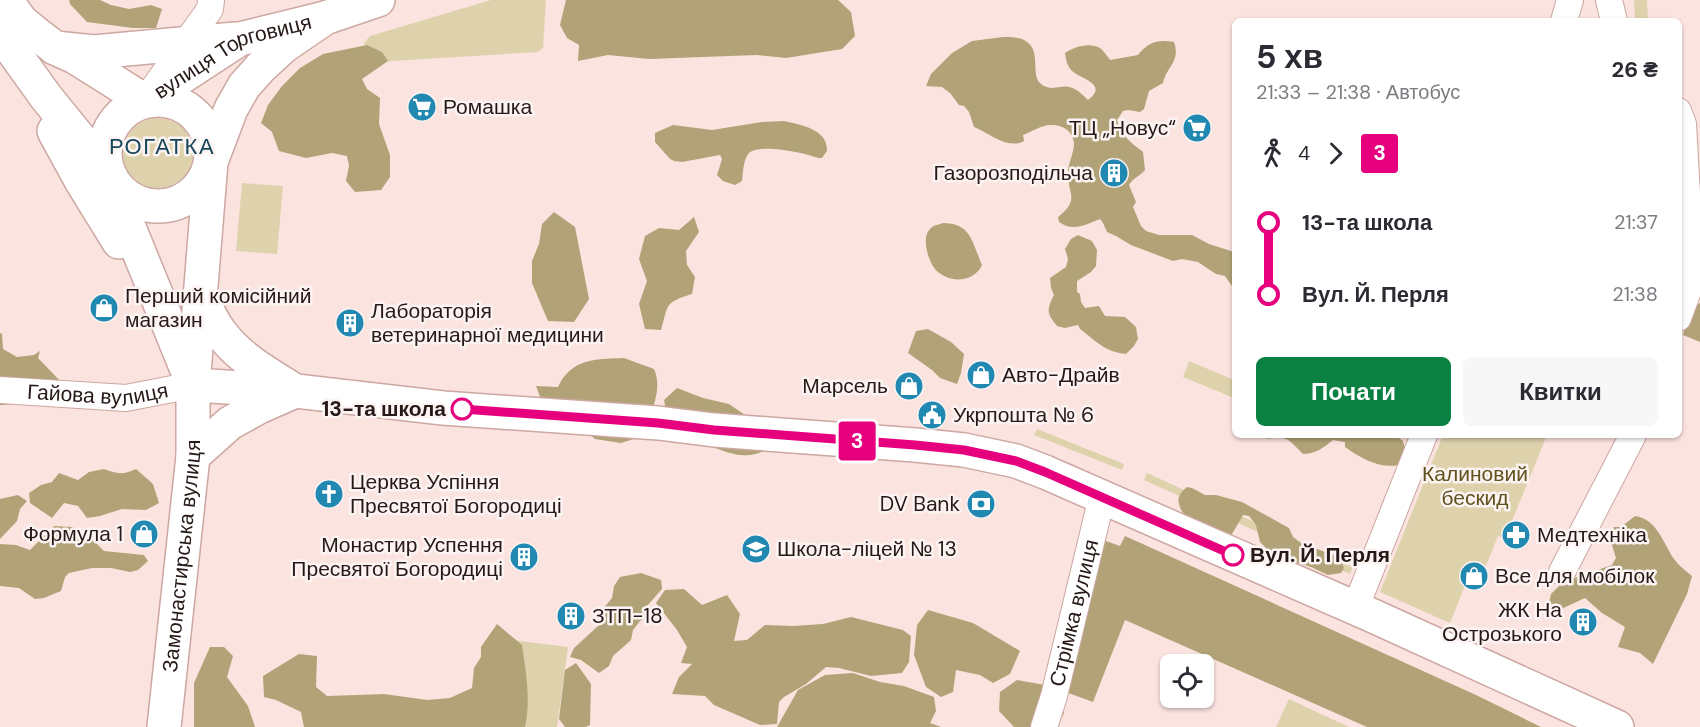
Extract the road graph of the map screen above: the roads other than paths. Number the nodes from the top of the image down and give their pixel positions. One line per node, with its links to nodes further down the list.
1 (6, 0): 12 (main road)
2 (378, 0): 6 (main road, вулиця Торговиця)
3 (1570, 0): 7 (street)
4 (1609, 0): 8 (street)
5 (211, 5): 11 (street)
6 (325, 18): 10 (main road, вулиця Торговиця); 15 (main road, вулиця Торговиця)
7 (1565, 18)
8 (1613, 18)
9 (3, 34): 16 (main road); 18 (main road)
10 (240, 39): 11 (main road); 13 (main road, вулиця Торговиця)
11 (186, 44): 12 (main road); 13 (street)
12 (55, 48): 13 (main road)
13 (145, 100): 15 (main road); 16 (main road)
14 (1682, 121): 19 (street)
15 (211, 162): 16 (main road); 17 (main road, Замонастирська вулиця)
16 (111, 177): 18 (main road)
17 (200, 295): 20 (main road, Замонастирська вулиця); 22 (main road)
18 (158, 297): 20 (main road)
19 (1682, 307)
20 (193, 385): 21 (street, Гайова вулиця); 22 (main road); 25 (main road, Замонастирська вулиця)
21 (0, 390)
22 (296, 392): 25 (main road); 26 (main road)
23 (1423, 438): 28 (street)
24 (1631, 438): 27 (street)
25 (193, 456): 29 (main road, Замонастирська вулиця)
26 (1102, 497): 28 (main road); 30 (street, Стрімка вулиця)
27 (1562, 572)
28 (1355, 609): 31 (main road)
29 (164, 727)
30 (1044, 727)
31 (1617, 727)

